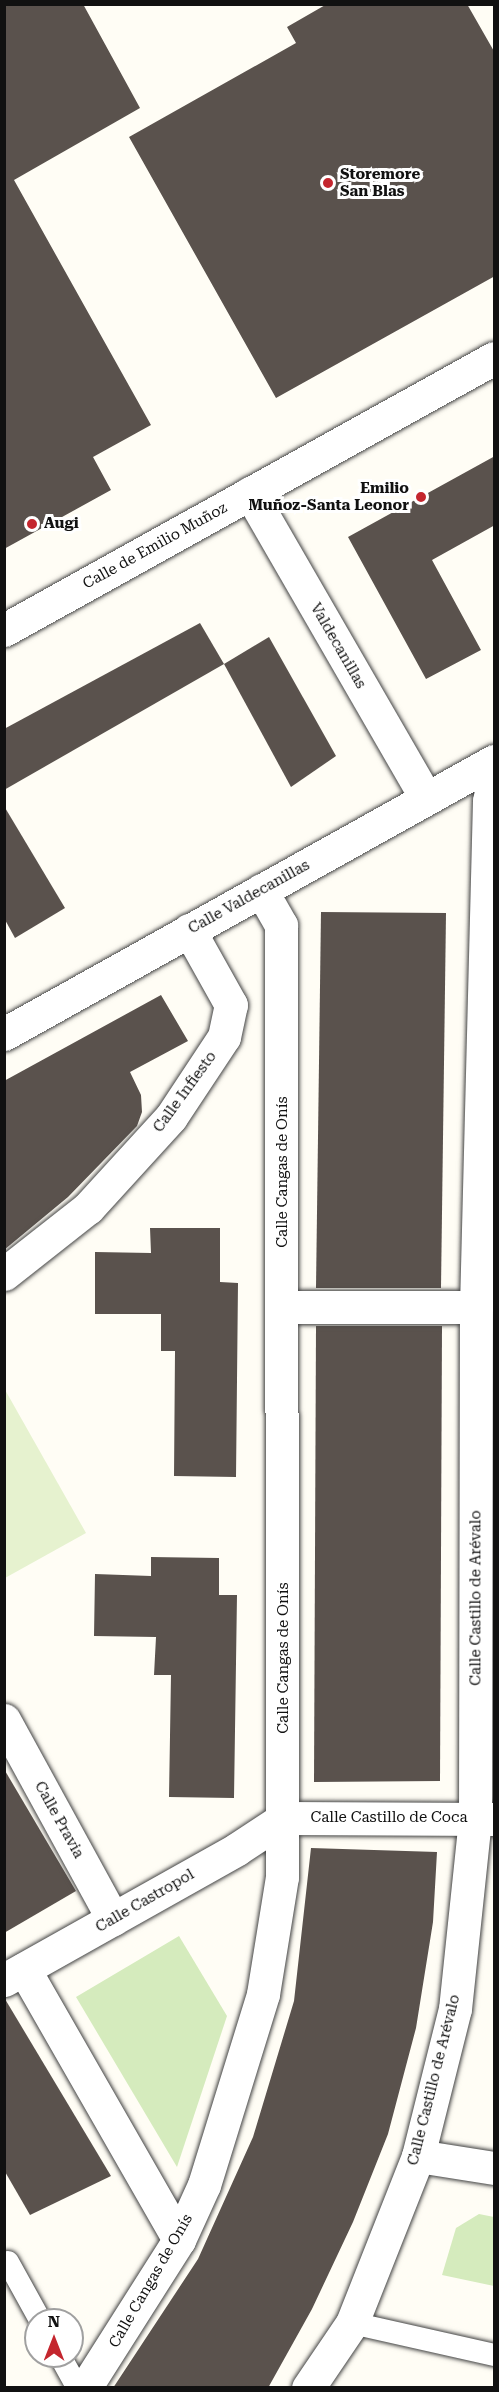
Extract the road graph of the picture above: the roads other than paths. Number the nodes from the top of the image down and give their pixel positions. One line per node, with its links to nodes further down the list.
1 (495, 358): 2 (street, Calle de Emilio Muñoz)
2 (250, 493): 3 (street, Calle de Emilio Muñoz); 6 (street, Valdecanillas)
3 (4, 630)
4 (495, 761): 6 (street, Calle Valdecanillas)
5 (495, 778): 12 (street, Calle Castillo de Arévalo)
6 (426, 798): 7 (street, Calle Valdecanillas)
7 (261, 890): 8 (street, Calle Valdecanillas); 11 (street, Calle Cangas de Onís)
8 (189, 930): 9 (street, Calle Valdecanillas); 10 (street, Calle Infiesto)
9 (7, 1028)
10 (4, 1274)
11 (284, 1307): 12 (street); 14 (street, Calle Cangas de Onís)
12 (476, 1308): 15 (street, Calle Castillo de Arévalo)
13 (5, 1723): 16 (street, Calle Pravia)
14 (284, 1818): 15 (street, Calle Castillo de Coca); 16 (street, Calle Castropol); 20 (street, Calle Cangas de Onís)
15 (485, 1819): 18 (street, Calle Castillo de Arévalo)
16 (113, 1919): 17 (street, Calle Castropol)
17 (14, 1974): 20 (street)
18 (418, 2156): 19 (street); 23 (street, Calle Castillo de Arévalo)
19 (495, 2168)
20 (178, 2240): 27 (street, Calle Cangas de Onís)
21 (8, 2262): 22 (lane)
22 (33, 2308)
23 (352, 2323): 24 (lane); 28 (street, Calle Castillo de Arévalo)
24 (495, 2355)
25 (67, 2368): 26 (lane)
26 (78, 2388)
27 (85, 2388)
28 (308, 2388)

